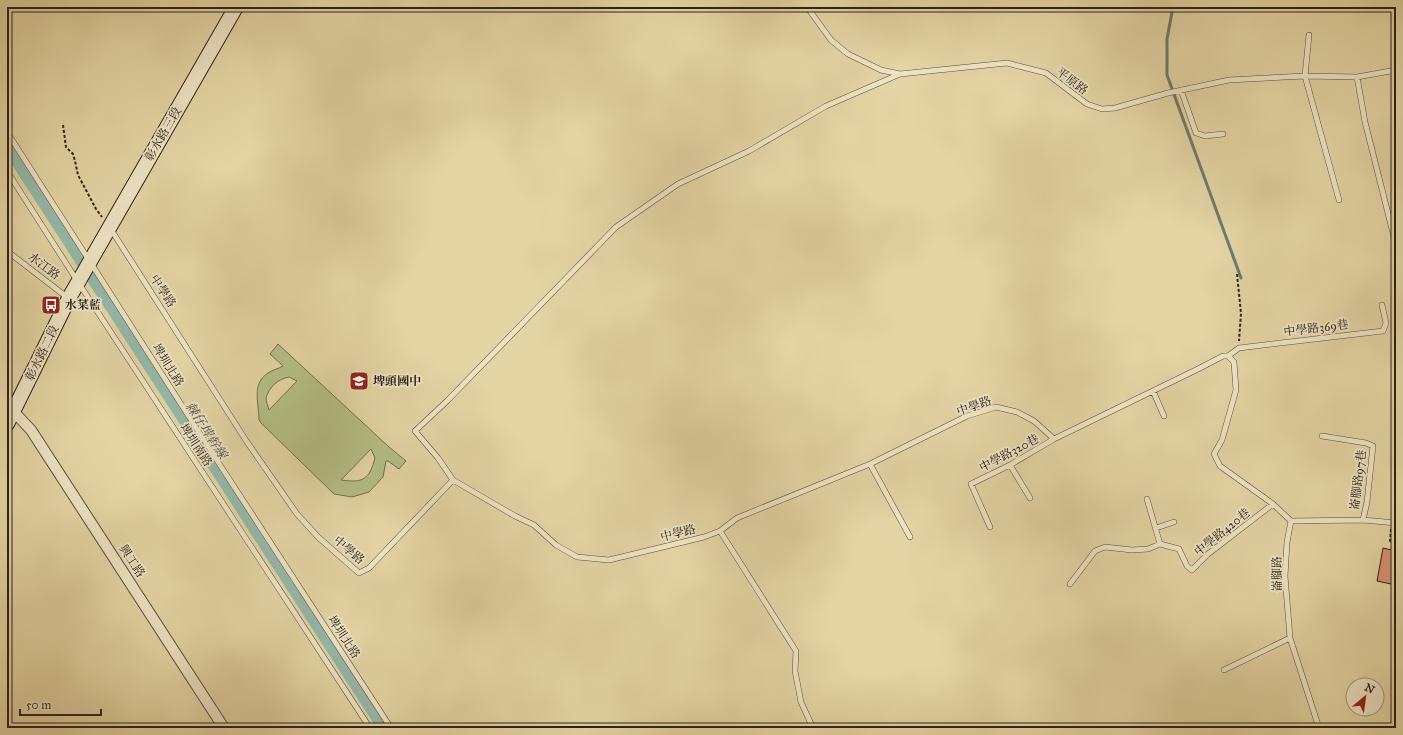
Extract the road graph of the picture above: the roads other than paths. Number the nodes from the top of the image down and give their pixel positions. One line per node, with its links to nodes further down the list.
1 (236, 7): 13 (main road, 彰水路三段)
2 (807, 7): 5 (lane, 平原路)
3 (1309, 35): 6 (lane)
4 (1396, 70): 7 (lane, 平原路)
5 (900, 74): 8 (lane, 平原路); 28 (lane)
6 (1304, 76): 7 (lane, 平原路); 8 (lane, 平原路); 12 (lane)
7 (1357, 77): 14 (lane)
8 (1181, 90): 10 (lane)
9 (7, 132): 16 (lane, 埤圳北路)
10 (1223, 134)
11 (7, 171): 17 (lane, 埤圳南路)
12 (1339, 200)
13 (110, 228): 16 (main road, 彰水路三段); 28 (lane, 中學路)
14 (1396, 245)
15 (7, 251): 18 (lane, 水江路)
16 (91, 262): 17 (main road, 彰水路三段); 46 (lane, 埤圳北路)
17 (78, 282): 18 (main road, 彰水路二段); 45 (lane, 埤圳南路)
18 (69, 298): 23 (main road, 彰水路二段)
19 (1382, 305): 20 (lane, 中學路369巷)
20 (1228, 356): 21 (lane); 31 (lane)
21 (1153, 391): 22 (lane); 25 (lane)
22 (1164, 416)
23 (10, 418): 44 (street, 興工路)
24 (1322, 436): 32 (lane, 崙腳路97巷)
25 (1054, 439): 26 (lane, 中學路); 27 (lane, 中學路320巷)
26 (870, 464): 38 (lane, 中學路); 39 (lane)
27 (1010, 465): 29 (lane); 36 (lane, 中學路320巷)
28 (453, 480): 38 (lane, 中學路)
29 (1030, 498)
30 (1147, 499): 37 (lane)
31 (1273, 504): 33 (lane); 40 (lane, 中學路420巷)
32 (1363, 520): 33 (lane); 35 (lane)
33 (1291, 521): 42 (lane, 崙腳路)
34 (1174, 522): 37 (lane)
35 (1394, 522)
36 (990, 526)
37 (1156, 528): 40 (lane)
38 (720, 531): 47 (lane)
39 (910, 537)
40 (1160, 544): 41 (lane)
41 (1070, 584)
42 (1290, 638): 43 (lane); 48 (lane, 崙腳路)
43 (1224, 670)
44 (224, 728)
45 (370, 728)
46 (391, 728)
47 (813, 728)
48 (1319, 728)

